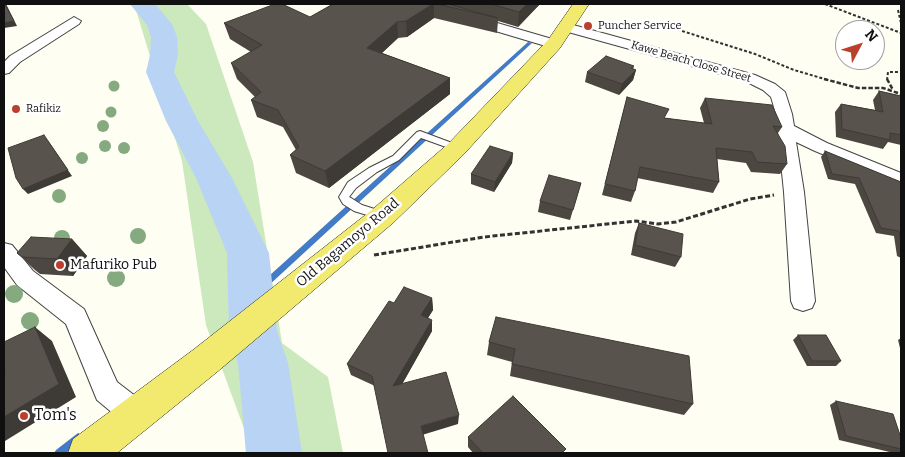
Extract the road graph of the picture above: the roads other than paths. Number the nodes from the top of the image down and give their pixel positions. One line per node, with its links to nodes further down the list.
1 (419, 4): 4 (street, Kawe Beach Close Street)
2 (581, 4): 4 (main road, Old Bagamoyo Road)
3 (74, 21): 5 (street)
4 (560, 35): 6 (street, Kawe Beach Close Street); 7 (main road, Old Bagamoyo Road)
5 (4, 70)
6 (786, 129): 8 (street); 11 (street, Kawe Beach Close Street)
7 (457, 148): 9 (main road, Old Bagamoyo Road); 9 (lane)
8 (901, 180)
9 (383, 216): 12 (main road, Old Bagamoyo Road)
10 (4, 251): 12 (street)
11 (803, 301)
12 (137, 415): 13 (main road, Old Bagamoyo Road)
13 (87, 453)

